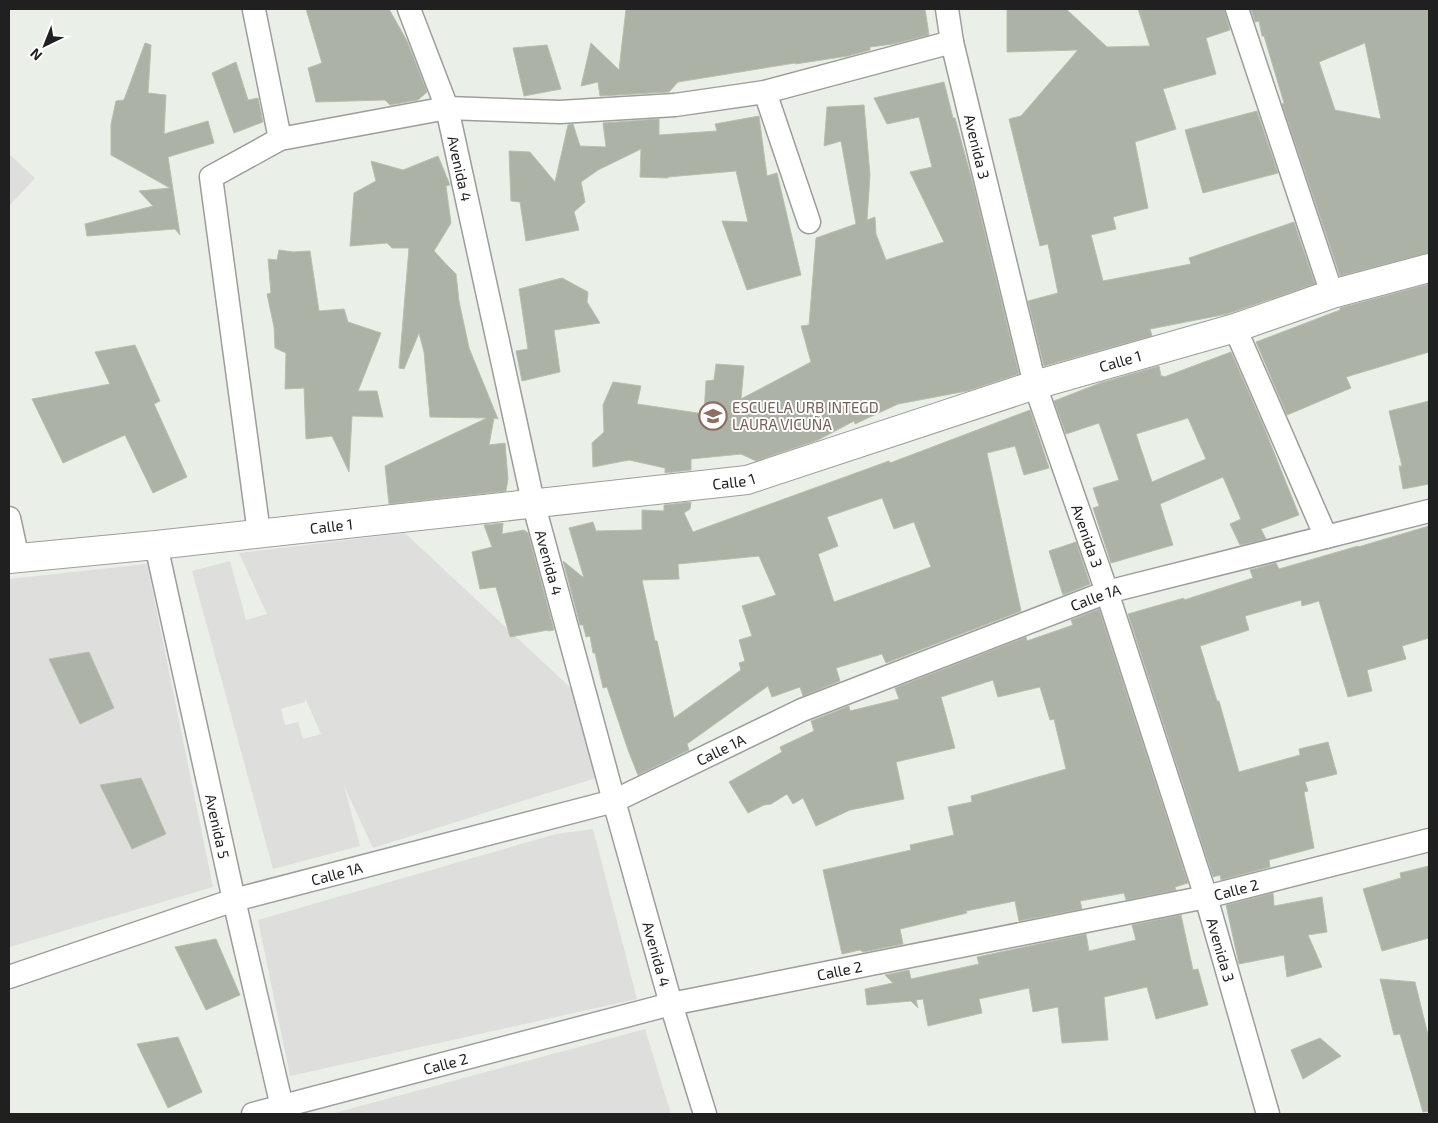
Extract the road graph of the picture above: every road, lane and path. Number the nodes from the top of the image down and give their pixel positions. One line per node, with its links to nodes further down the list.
1 (409, 9): 7 (street, Avenida 4)
2 (947, 9): 5 (street, Avenida 3)
3 (1237, 9): 11 (street)
4 (254, 10): 8 (street)
5 (952, 42): 6 (street); 13 (street, Avenida 3)
6 (765, 92): 7 (street); 9 (street)
7 (447, 108): 8 (street); 14 (street, Avenida 4)
8 (280, 139): 17 (street)
9 (809, 222)
10 (1429, 268): 11 (street, Calle 1)
11 (1332, 294): 12 (street, Calle 1)
12 (1235, 328): 13 (street, Calle 1); 18 (street)
13 (1036, 385): 14 (street, Calle 1); 21 (street, Avenida 3)
14 (533, 502): 17 (street, Calle 1); 22 (street, Avenida 4)
15 (1429, 511): 18 (street, Calle 1A)
16 (9, 518): 20 (street)
17 (259, 533): 19 (street, Calle 1)
18 (1326, 536): 21 (street, Calle 1A)
19 (156, 544): 20 (street, Calle 1); 25 (street, Avenida 5)
20 (13, 559)
21 (1107, 592): 22 (street, Calle 1A); 24 (street, Avenida 3)
22 (614, 801): 25 (street, Calle 1A); 27 (street, Avenida 4)
23 (1429, 840): 24 (street, Calle 2)
24 (1206, 897): 27 (street, Calle 2); 31 (street, Avenida 3)
25 (234, 900): 26 (street, Calle 1A); 28 (street, Avenida 5)
26 (9, 977)
27 (671, 1004): 28 (street, Calle 2); 30 (street, Avenida 4)
28 (282, 1107): 29 (street, Calle 2)
29 (253, 1114)
30 (705, 1114)
31 (1268, 1114)

